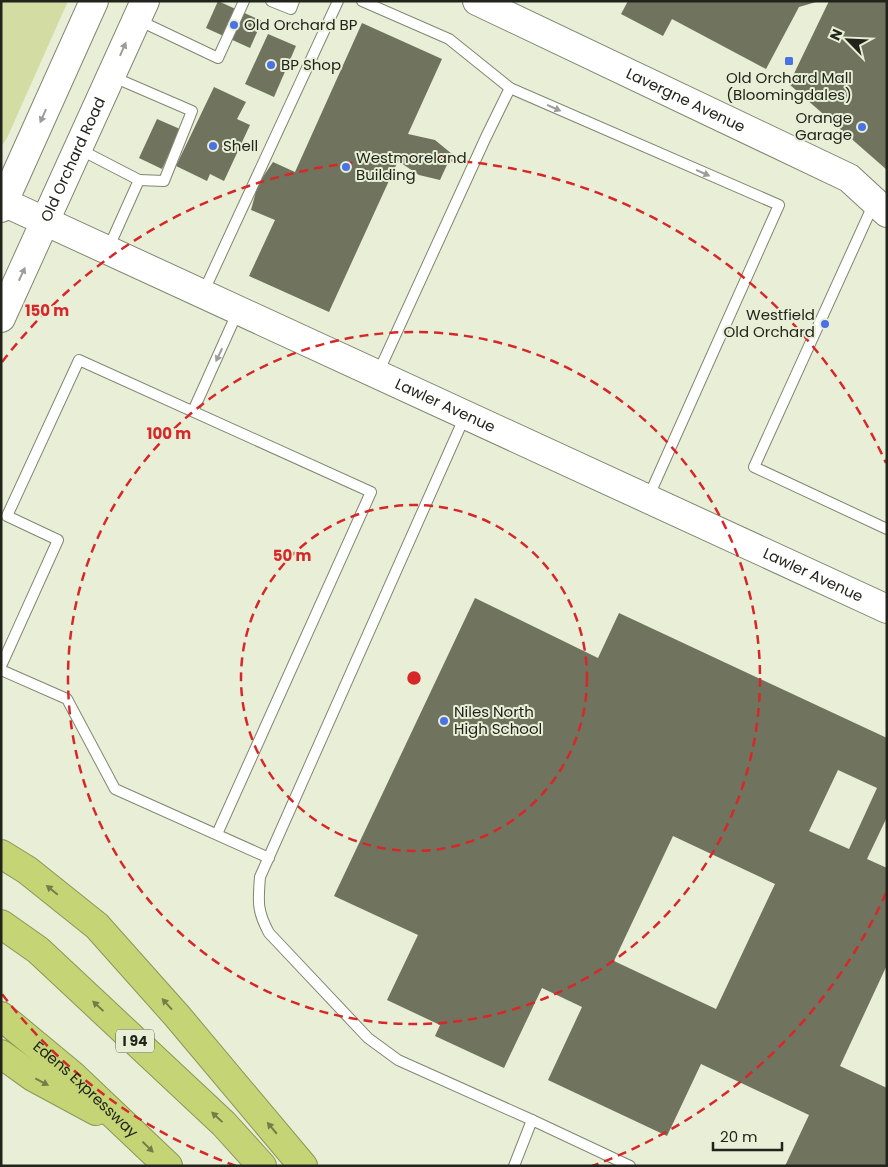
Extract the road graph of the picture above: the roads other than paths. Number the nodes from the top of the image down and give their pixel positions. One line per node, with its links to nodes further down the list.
1 (94, 1): 13 (street, one-way to 13)
2 (244, 1): 8 (lane)
3 (271, 1): 4 (lane)
4 (294, 1)
5 (338, 1): 17 (lane)
6 (362, 1): 10 (lane)
7 (476, 1): 14 (street, Lavergne Avenue)
8 (141, 10): 9 (street, Old Orchard Road, one-way to 8)
9 (111, 76): 11 (street, Old Orchard Road); 12 (lane)
10 (510, 88): 20 (lane); 23 (lane, one-way to 23)
11 (79, 149): 12 (lane); 15 (street, Old Orchard Road)
12 (139, 180): 16 (lane)
13 (2, 204): 15 (street, Lawler Avenue)
14 (881, 208): 24 (lane)
15 (46, 222): 16 (street, Lawler Avenue); 19 (street, Old Orchard Road, one-way to 15)
16 (108, 250): 17 (street, Lawler Avenue)
17 (203, 294): 18 (street, Lawler Avenue)
18 (238, 310): 20 (street, Lawler Avenue); 21 (lane, one-way to 21)
19 (1, 318)
20 (378, 375): 22 (street, Lawler Avenue)
21 (193, 411): 26 (lane); 28 (lane)
22 (466, 415): 23 (street, Lawler Avenue); 31 (lane)
23 (648, 499): 25 (street, Lawler Avenue)
24 (887, 529)
25 (887, 609)
26 (1, 666)
27 (1, 670): 28 (lane)
28 (217, 834): 31 (lane)
29 (1, 844): 32 (highway)
30 (1, 854): 32 (highway)
31 (269, 858): 36 (lane)
32 (26, 870): 40 (highway, one-way to 32)
33 (1, 924): 39 (highway, I 94, one-way to 33)
34 (1, 1016): 37 (highway, Edens Expressway)
35 (1, 1054): 37 (highway, one-way to 37)
36 (532, 1120): 41 (lane); 42 (lane)
37 (129, 1128): 38 (highway, Edens Expressway, one-way to 38)
38 (168, 1166)
39 (262, 1166)
40 (303, 1166)
41 (514, 1166)
42 (630, 1166)

